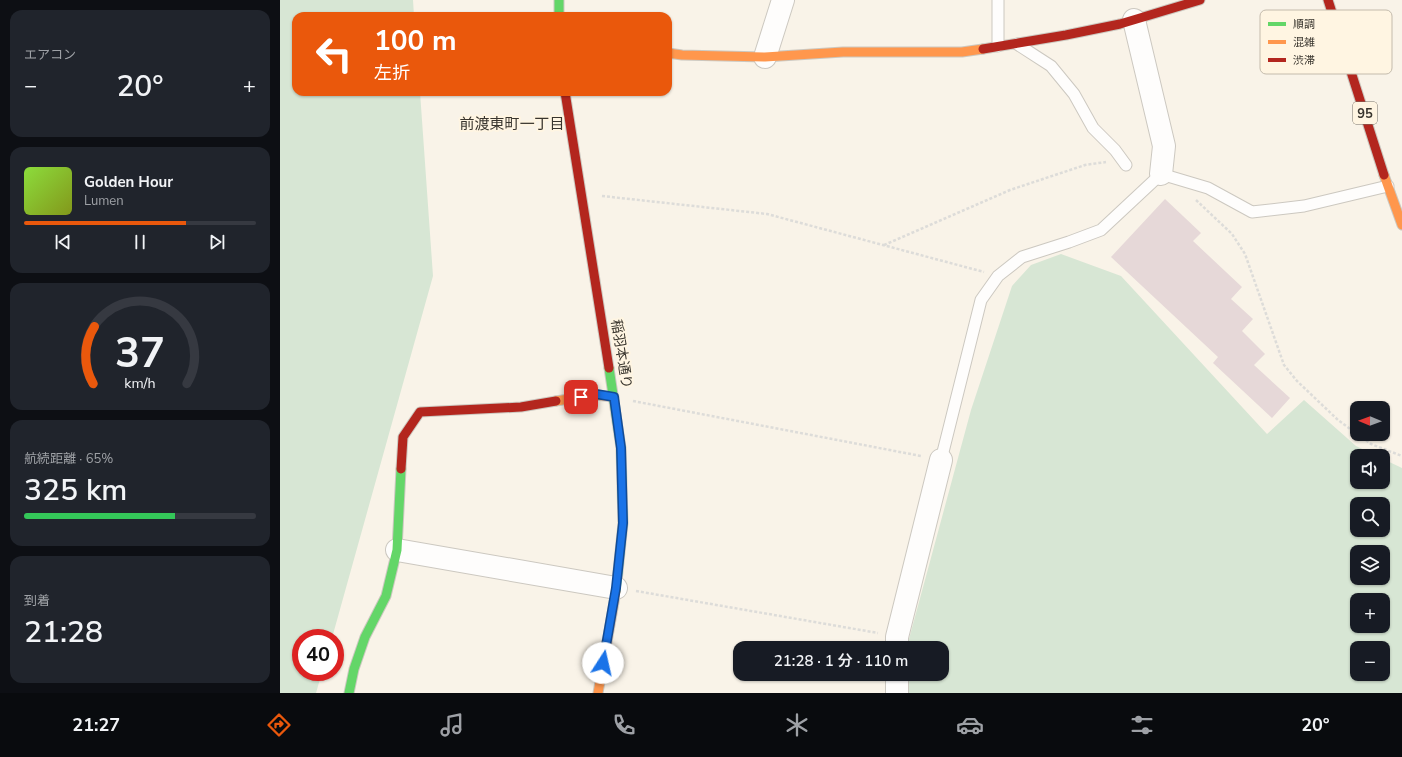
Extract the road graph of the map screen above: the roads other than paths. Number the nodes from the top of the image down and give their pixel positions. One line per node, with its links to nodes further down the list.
1 (559, 0): 7 (street)
2 (783, 0): 12 (street)
3 (998, 0): 10 (lane)
4 (1200, 0): 8 (street)
5 (1328, 0): 6 (street, 95)
6 (1332, 10)
7 (559, 12)
8 (1134, 20): 9 (street); 16 (street)
9 (1017, 43): 10 (street); 15 (lane)
10 (998, 46): 12 (street)
11 (672, 54): 12 (street)
12 (765, 57)
13 (1355, 74): 17 (street, 95)
14 (566, 96): 19 (street, 稲羽本通り)
15 (1126, 165)
16 (1161, 174): 17 (lane); 20 (lane)
17 (1395, 186): 18 (street, 95)
18 (1402, 225)
19 (614, 397): 21 (street); 22 (street, 稲羽本通り)
20 (941, 460): 23 (street)
21 (397, 550): 22 (street); 25 (street)
22 (616, 588): 26 (street, 稲羽本通り)
23 (897, 641)
24 (897, 681): 27 (street)
25 (349, 693)
26 (598, 693)
27 (897, 693)

